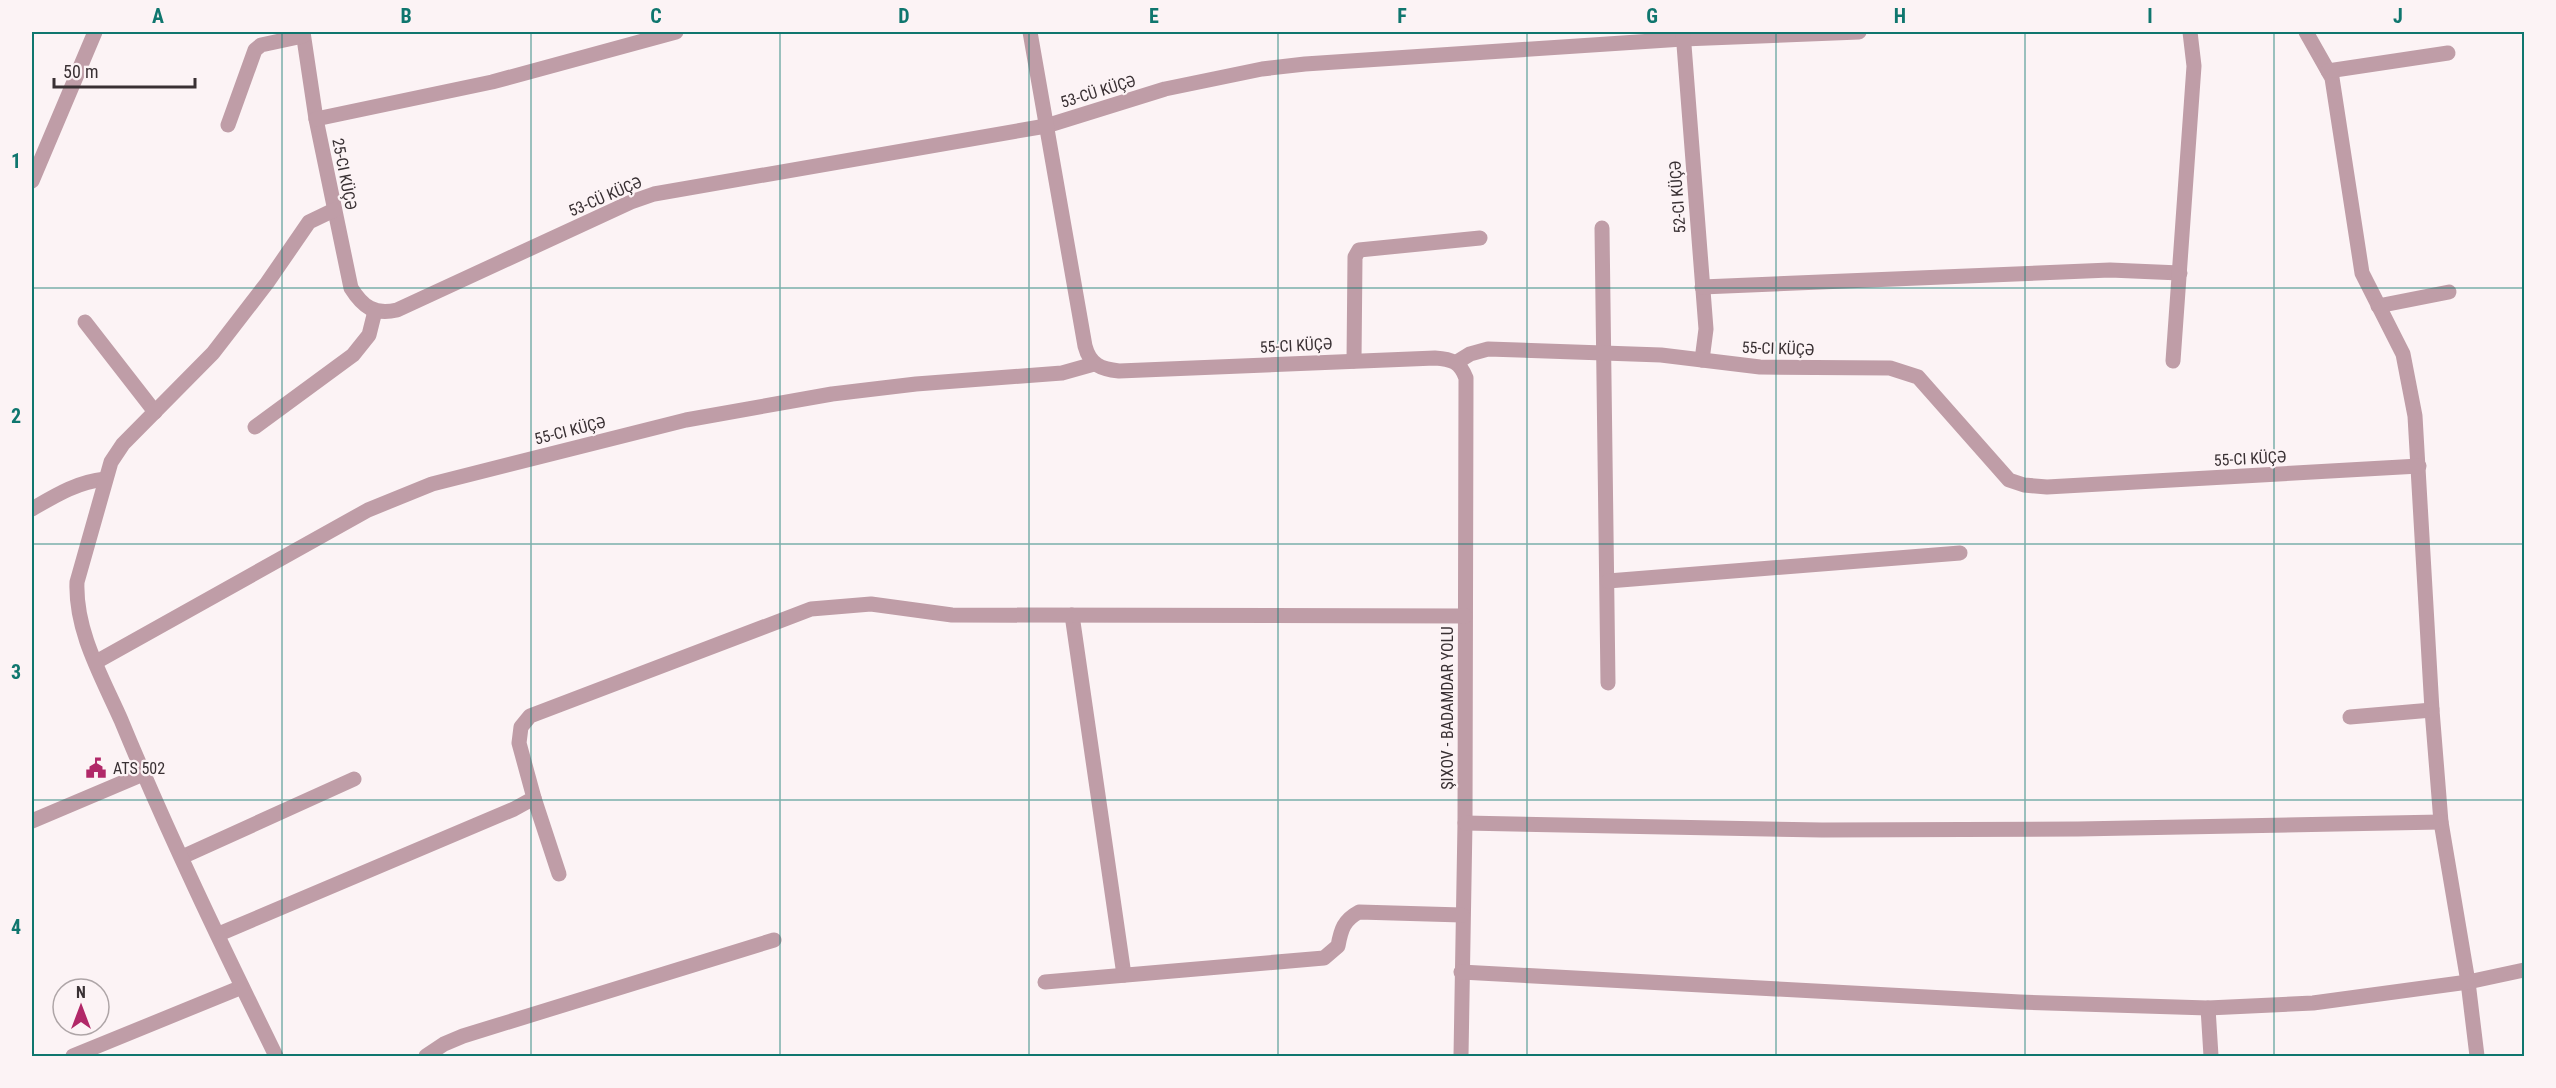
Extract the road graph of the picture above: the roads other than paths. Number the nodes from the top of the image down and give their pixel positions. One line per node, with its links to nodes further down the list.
1 (95, 32): 14 (street)
2 (676, 32): 11 (street)
3 (1030, 32): 13 (street)
4 (1859, 32): 8 (street, 53-CÜ KÜÇƏ)
5 (2190, 32): 18 (street)
6 (2306, 32): 10 (street)
7 (303, 34): 11 (street, 25-CI KÜÇƏ); 12 (street)
8 (1683, 35): 13 (street, 53-CÜ KÜÇƏ); 19 (street, 52-CI KÜÇƏ)
9 (2448, 53): 10 (street)
10 (2328, 71): 21 (street)
11 (316, 119): 15 (street, 25-CI KÜÇƏ)
12 (228, 125)
13 (1046, 126): 22 (street, 53-CÜ KÜÇƏ); 29 (street)
14 (32, 181)
15 (334, 210): 22 (street, 25-CI KÜÇƏ); 30 (street)
16 (1602, 228): 24 (street)
17 (1480, 238): 27 (street)
18 (2180, 273): 19 (street); 26 (street)
19 (1702, 287): 25 (street, 52-CI KÜÇƏ)
20 (2449, 292): 21 (street)
21 (2378, 306): 32 (street)
22 (375, 311): 31 (street)
23 (85, 322): 30 (street)
24 (1605, 351): 25 (street, 55-CI KÜÇƏ); 28 (street, 55-CI KÜÇƏ); 36 (street)
25 (1702, 360): 32 (street, 55-CI KÜÇƏ)
26 (2174, 360)
27 (1354, 361): 28 (street, 55-CI KÜÇƏ); 29 (street, 55-CI KÜÇƏ)
28 (1457, 362): 38 (street)
29 (1094, 364): 39 (street, 55-CI KÜÇƏ)
30 (155, 411): 33 (street)
31 (255, 427)
32 (2419, 466): 41 (street)
33 (105, 479): 34 (street); 39 (street)
34 (32, 509)
35 (1960, 553): 36 (street)
36 (1608, 581): 40 (street)
37 (1071, 615): 38 (street); 45 (street); 56 (street)
38 (1465, 616): 48 (street)
39 (96, 662): 43 (street)
40 (1608, 683)
41 (2432, 710): 42 (street); 47 (street)
42 (2350, 717)
43 (143, 774): 46 (street); 49 (street)
44 (354, 778): 49 (street)
45 (534, 798): 50 (street); 52 (street)
46 (32, 821)
47 (2441, 822): 48 (street); 58 (street)
48 (1465, 823): 51 (street)
49 (182, 857): 52 (street)
50 (559, 874)
51 (1462, 915): 55 (street); 56 (street)
52 (219, 934): 59 (street)
53 (774, 940): 63 (street)
54 (2524, 970): 58 (street)
55 (1461, 972): 60 (street); 64 (street)
56 (1124, 975): 57 (street)
57 (1045, 982)
58 (2468, 982): 60 (street); 66 (street)
59 (242, 987): 61 (street); 62 (street)
60 (2208, 1008): 65 (street)
61 (73, 1056)
62 (276, 1056)
63 (426, 1056)
64 (1461, 1056)
65 (2211, 1056)
66 (2477, 1056)

